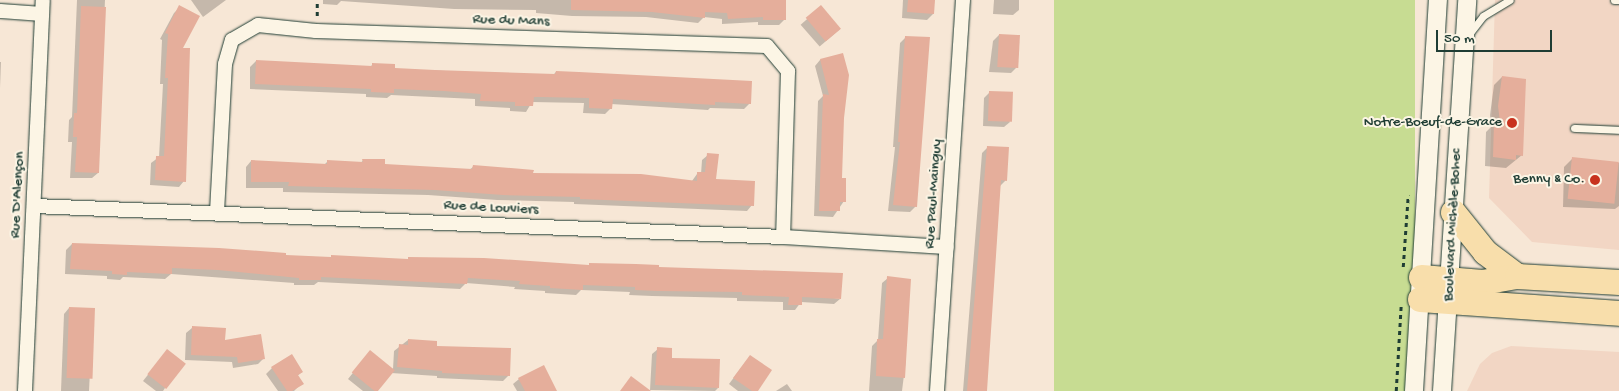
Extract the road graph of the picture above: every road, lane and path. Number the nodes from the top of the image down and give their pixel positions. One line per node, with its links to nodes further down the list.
1 (963, 0): 16 (street, Rue Paul-Mainguy)
2 (1438, 0): 19 (street, Boulevard Michèle-Bohec)
3 (1467, 0): 9 (street, Boulevard Michèle-Bohec)
4 (1510, 0): 9 (lane)
5 (1614, 0): 6 (lane)
6 (1619, 0)
7 (42, 7): 8 (street); 12 (street, Rue D'Alençon)
8 (0, 11)
9 (1464, 40): 14 (street, Boulevard Michèle-Bohec)
10 (1574, 128): 11 (lane)
11 (1619, 130)
12 (34, 206): 13 (street, Rue de Louviers); 22 (street, Rue D'Alençon)
13 (217, 212): 15 (street, Rue de Louviers); 15 (street, Rue du Mans)
14 (1453, 212): 17 (highway); 20 (street, Boulevard Michèle-Bohec)
15 (783, 237): 16 (street, Rue de Louviers)
16 (947, 248): 23 (street, Rue Paul-Mainguy)
17 (1517, 276): 18 (highway); 20 (highway)
18 (1619, 282)
19 (1420, 288): 20 (highway); 24 (street, Boulevard Michèle-Bohec)
20 (1448, 290): 21 (highway); 25 (street, Boulevard Michèle-Bohec)
21 (1619, 313)
22 (25, 391)
23 (937, 391)
24 (1414, 391)
25 (1442, 391)

